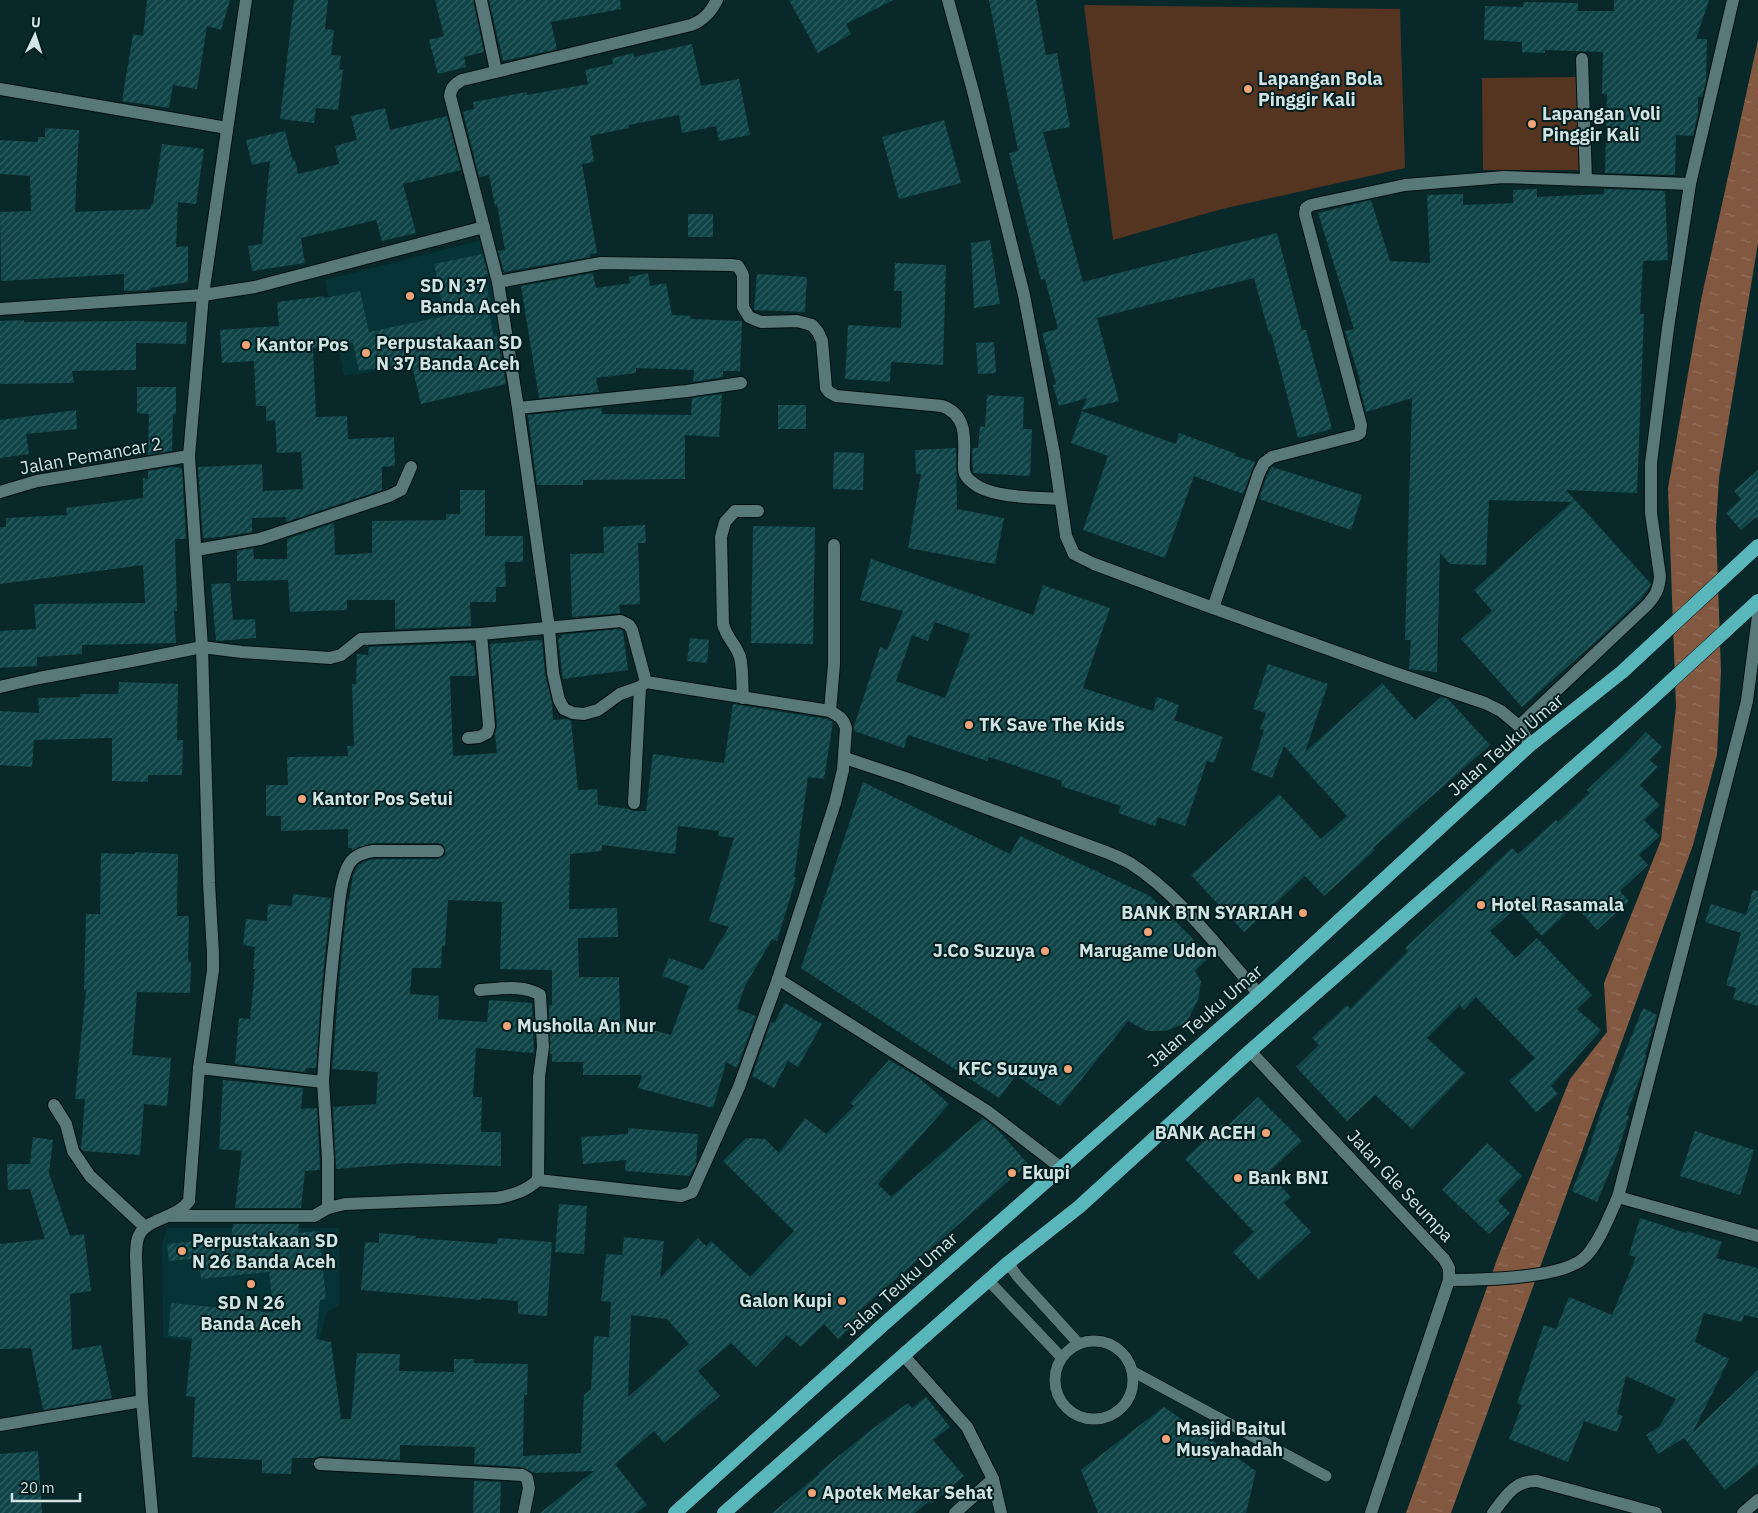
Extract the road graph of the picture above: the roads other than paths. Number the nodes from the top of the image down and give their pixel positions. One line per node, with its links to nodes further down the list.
1 (246, 0): 9 (street)
2 (482, 0): 7 (street)
3 (717, 0): 7 (street)
4 (948, 0): 21 (street)
5 (1733, 0): 11 (street)
6 (1582, 59): 10 (street)
7 (496, 72): 12 (street)
8 (0, 90): 9 (street)
9 (227, 128): 14 (street)
10 (1586, 180): 11 (street); 27 (street)
11 (1690, 184): 36 (street)
12 (484, 226): 13 (street); 14 (street)
13 (498, 282): 17 (street); 21 (street)
14 (203, 295): 15 (street); 18 (street)
15 (0, 309)
16 (742, 383): 17 (street)
17 (518, 408): 29 (street)
18 (190, 456): 20 (street, Jalan Pemancar 2); 25 (street)
19 (412, 467): 25 (street)
20 (0, 492)
21 (1059, 499): 27 (street)
22 (758, 511): 34 (street)
23 (834, 545): 35 (street)
24 (1758, 546): 38 (highway, Jalan Teuku Umar)
25 (196, 550): 31 (street)
26 (1758, 601): 28 (highway)
27 (1212, 608): 36 (street)
28 (1753, 614): 45 (highway); 51 (street)
29 (549, 628): 30 (street); 32 (street); 32 (street)
30 (481, 634): 31 (street); 37 (street)
31 (202, 647): 33 (street); 46 (street)
32 (643, 684): 34 (street); 40 (street)
33 (0, 687)
34 (743, 698): 35 (street)
35 (830, 711): 39 (street)
36 (1519, 726): 38 (street)
37 (468, 738)
38 (1530, 745): 44 (highway, Jalan Teuku Umar)
39 (845, 758): 42 (street); 44 (street)
40 (634, 803)
41 (438, 851): 47 (street)
42 (778, 979): 49 (street); 50 (street)
43 (480, 990): 50 (street)
44 (1259, 994): 49 (highway, Jalan Teuku Umar)
45 (1250, 1051): 56 (highway); 58 (street, Jalan Gle Seumpa)
46 (199, 1068): 47 (street); 53 (street)
47 (322, 1082): 52 (street)
48 (54, 1105): 54 (street)
49 (1060, 1168): 72 (highway, Jalan Teuku Umar)
50 (538, 1180): 52 (street)
51 (1618, 1197): 55 (street); 58 (street)
52 (328, 1208): 53 (street)
53 (169, 1216): 54 (street)
54 (145, 1227): 63 (street)
55 (1758, 1236)
56 (1008, 1263): 57 (highway); 59 (lane)
57 (988, 1280): 60 (highway); 61 (lane)
58 (1449, 1280): 75 (street)
59 (1079, 1344): 61 (lane); 62 (lane)
60 (904, 1356): 67 (street); 73 (highway)
61 (1061, 1358): 62 (lane)
62 (1132, 1371): 66 (lane)
63 (142, 1401): 64 (street); 70 (street)
64 (0, 1425)
65 (320, 1464): 71 (street)
66 (1326, 1476)
67 (993, 1479): 69 (street); 74 (street)
68 (1758, 1500): 78 (street)
69 (997, 1509)
70 (152, 1513)
71 (524, 1513)
72 (675, 1513)
73 (724, 1513)
74 (955, 1513)
75 (1371, 1513)
76 (1493, 1513): 77 (street)
77 (1656, 1513)
78 (1743, 1513)

